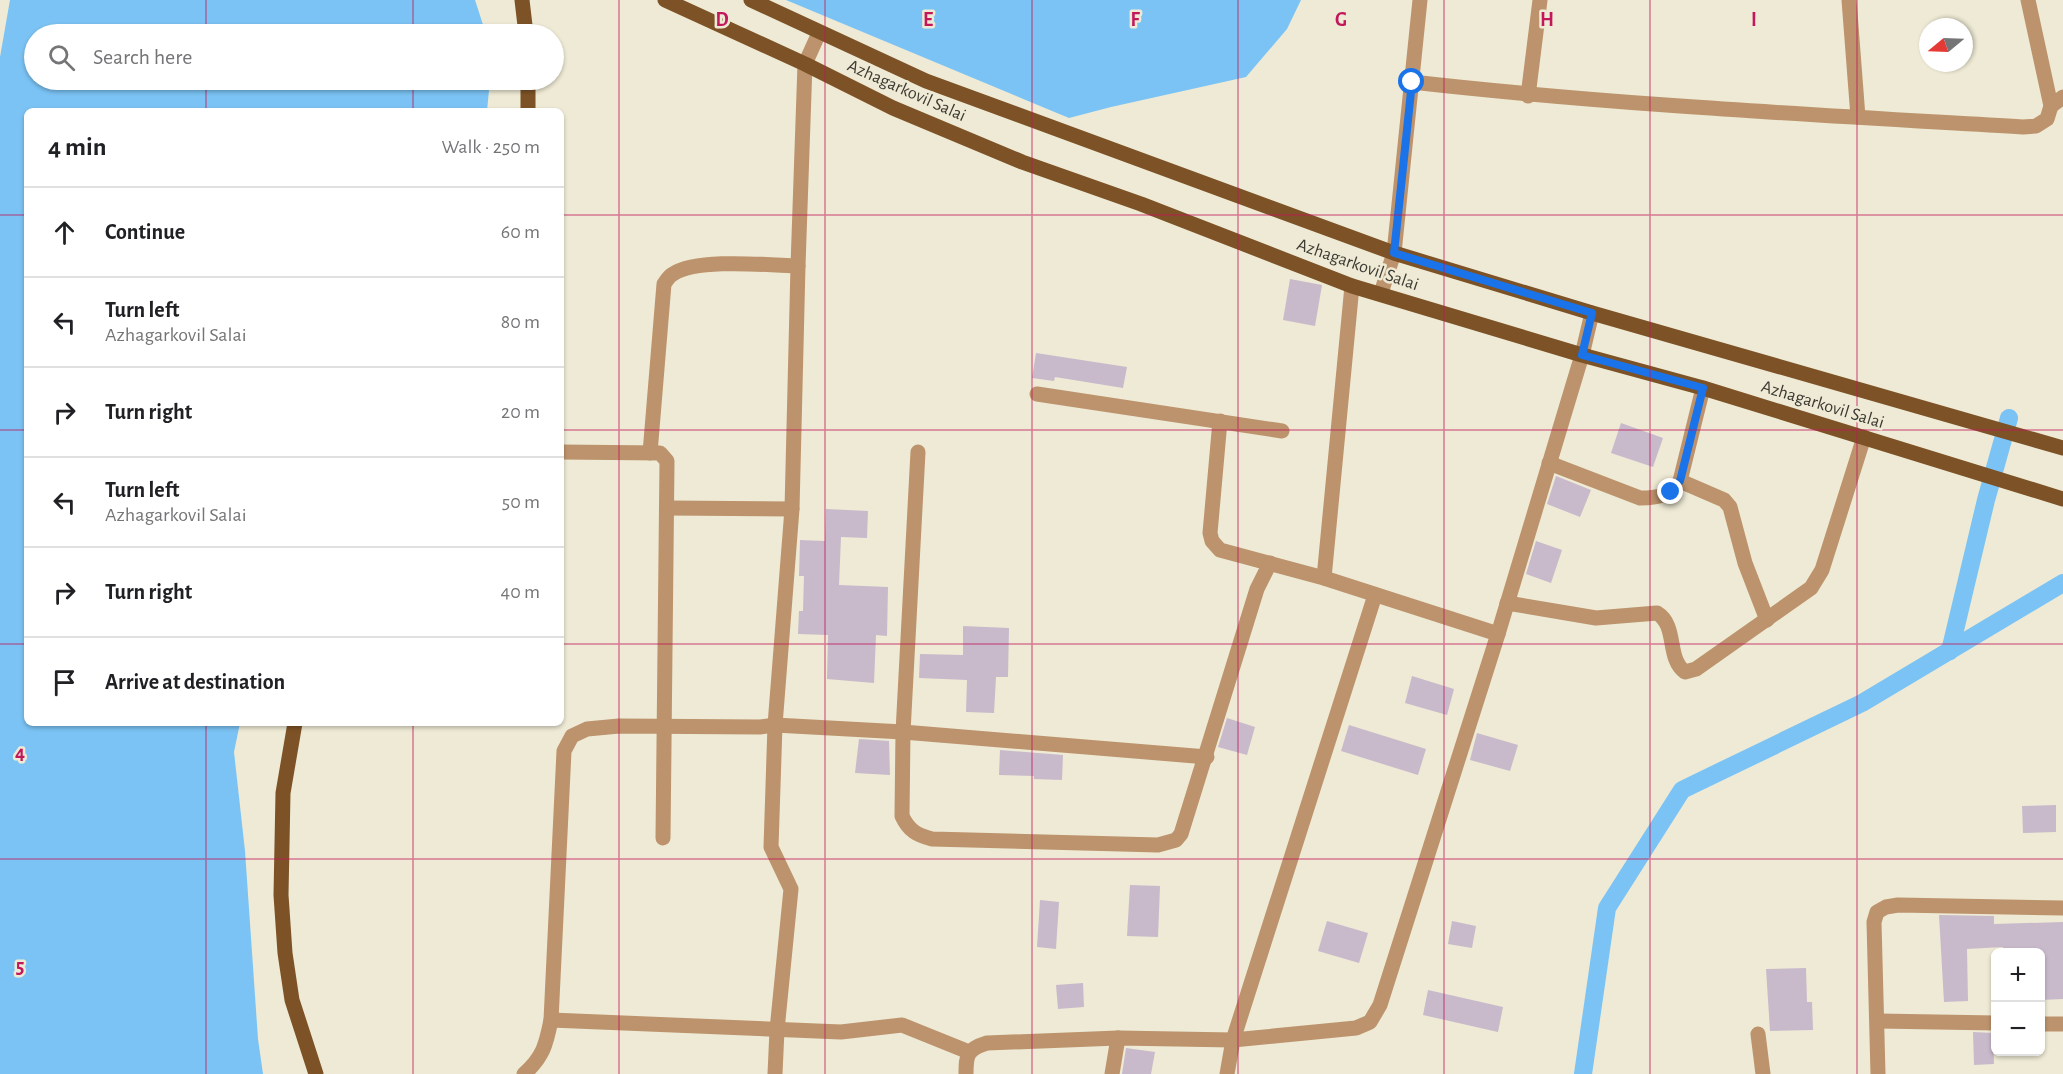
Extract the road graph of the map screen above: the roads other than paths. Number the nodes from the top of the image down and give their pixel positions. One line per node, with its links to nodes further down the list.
1 (522, 0): 8 (main road)
2 (665, 0): 10 (main road, Azhagarkovil Salai)
3 (751, 0): 9 (main road, Azhagarkovil Salai)
4 (1420, 0): 11 (street)
5 (1540, 0): 13 (street)
6 (1849, 0): 16 (street)
7 (2028, 0): 14 (street)
8 (525, 24)
9 (819, 33): 10 (street); 17 (main road, Azhagarkovil Salai)
10 (805, 64): 18 (street); 19 (main road, Azhagarkovil Salai)
11 (1412, 82): 13 (street); 17 (street)
12 (528, 90): 15 (main road)
13 (1528, 96): 16 (street)
14 (2057, 102): 16 (street)
15 (528, 108)
16 (1858, 117)
17 (1394, 253): 20 (street); 21 (main road, Azhagarkovil Salai)
18 (798, 266): 31 (street); 36 (street)
19 (1352, 286): 20 (main road, Azhagarkovil Salai); 38 (street)
20 (1381, 293): 22 (main road, Azhagarkovil Salai)
21 (1592, 313): 22 (street); 28 (main road, Azhagarkovil Salai)
22 (1582, 355): 23 (main road, Azhagarkovil Salai); 32 (street)
23 (1703, 388): 27 (main road, Azhagarkovil Salai); 33 (street)
24 (1037, 394): 25 (street)
25 (1220, 421): 26 (street); 37 (street)
26 (1282, 430)
27 (1864, 437): 34 (main road, Azhagarkovil Salai); 41 (street)
28 (2063, 448)
29 (564, 452): 31 (street)
30 (918, 452): 46 (street)
31 (650, 453): 35 (street)
32 (1549, 463): 33 (street); 40 (street)
33 (1680, 481): 41 (street)
34 (2063, 499)
35 (667, 508): 36 (street); 45 (street)
36 (792, 509): 43 (street)
37 (1270, 563): 38 (street); 47 (street)
38 (1324, 578): 39 (street)
39 (1375, 595): 42 (street); 58 (street)
40 (1507, 603): 41 (street); 42 (street)
41 (1767, 620)
42 (1498, 634): 58 (street)
43 (775, 725): 45 (street); 46 (street); 55 (street)
44 (294, 726): 60 (main road)
45 (666, 726): 48 (street); 50 (street)
46 (903, 732): 47 (street); 47 (street)
47 (1207, 757)
48 (663, 838)
49 (2063, 908): 51 (street)
50 (551, 1020): 55 (street); 61 (street)
51 (1878, 1021): 52 (street); 67 (street)
52 (1991, 1023)
53 (2045, 1024): 54 (street)
54 (2063, 1024)
55 (777, 1030): 59 (street); 62 (street)
56 (1758, 1034): 66 (street)
57 (1118, 1038): 58 (street); 59 (street); 64 (street)
58 (1233, 1040): 65 (street)
59 (969, 1052): 63 (street)
60 (316, 1074)
61 (524, 1074)
62 (775, 1074)
63 (966, 1074)
64 (1112, 1074)
65 (1227, 1074)
66 (1763, 1074)
67 (1878, 1074)

